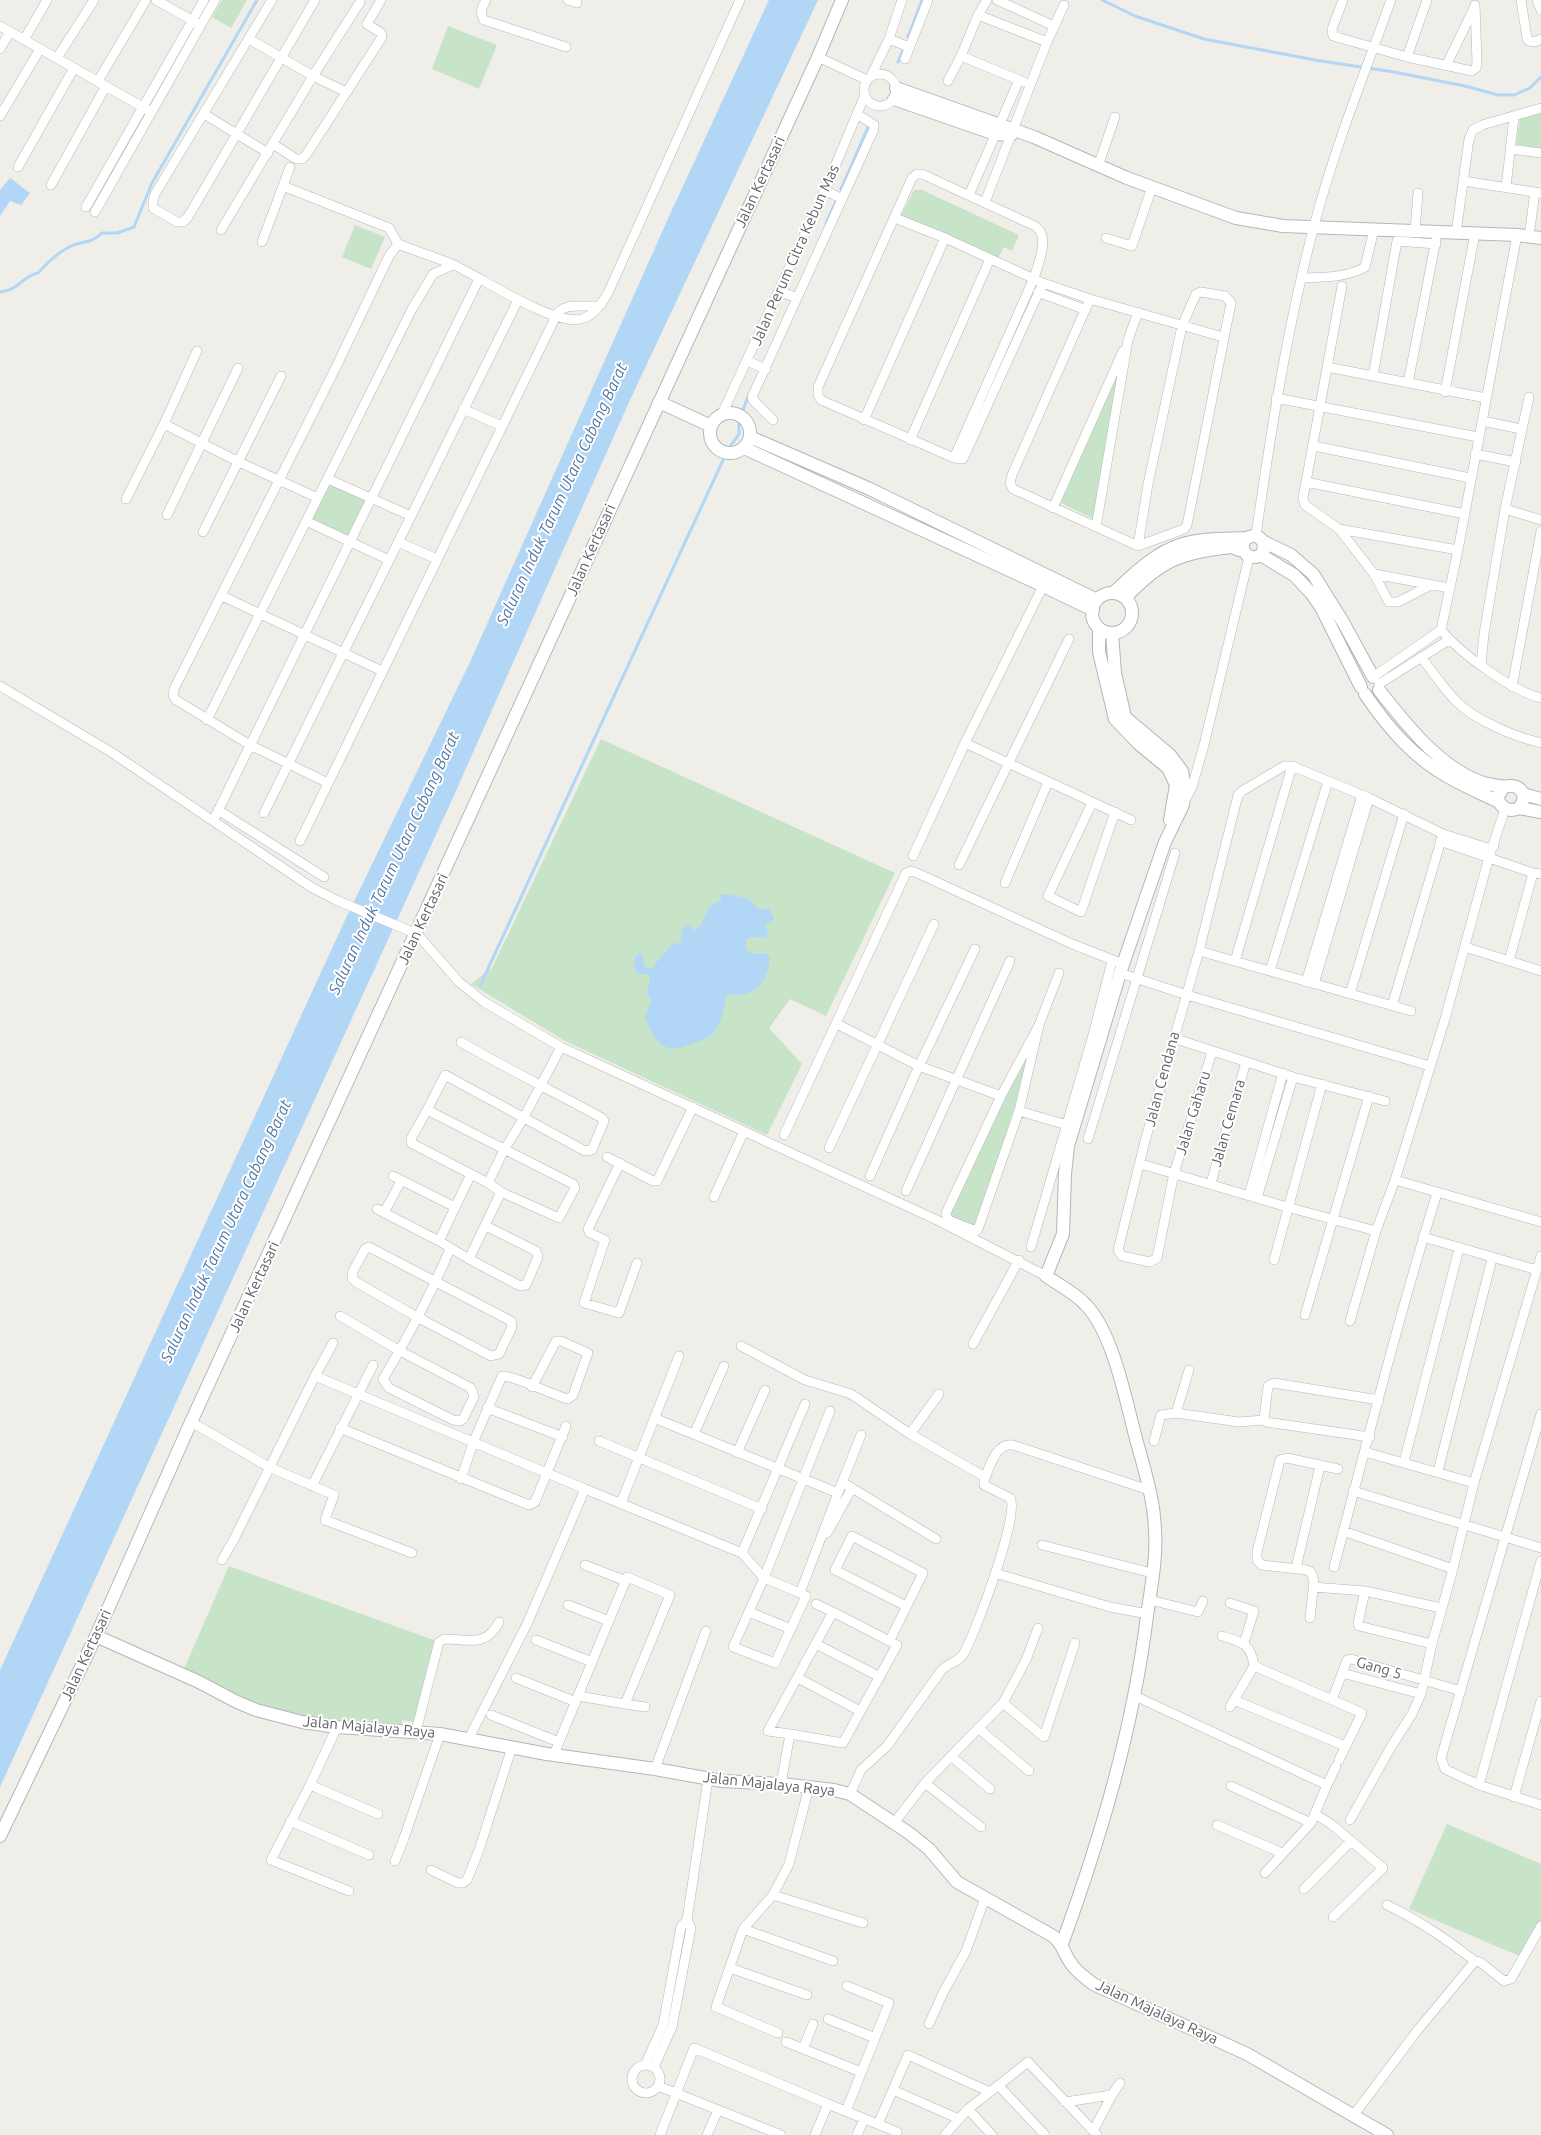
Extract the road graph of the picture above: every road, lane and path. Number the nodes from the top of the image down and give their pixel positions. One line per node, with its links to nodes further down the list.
1 (47, 0): 34 (street)
2 (94, 0): 45 (street)
3 (146, 0): 53 (street)
4 (156, 0): 28 (street)
5 (204, 0): 28 (street)
6 (215, 0): 28 (street)
7 (272, 0): 32 (street)
8 (315, 0): 46 (street)
9 (382, 0): 25 (street)
10 (486, 0): 37 (street)
11 (740, 0): 116 (street)
12 (842, 0): 43 (street, Jalan Kertasari)
13 (902, 0): 33 (street, Jalan Perum Citra Kebun Mas)
14 (928, 0): 38 (street)
15 (987, 0): 27 (street)
16 (997, 0): 30 (street)
17 (1343, 0): 39 (street)
18 (1391, 0): 39 (street)
19 (1427, 0): 44 (street)
20 (1521, 0): 35 (street)
21 (1537, 0): 26 (street)
22 (359, 1): 25 (street); 50 (street)
23 (1476, 3): 48 (street); 48 (street)
24 (1064, 5): 30 (street)
25 (375, 10): 57 (street)
26 (1541, 10)
27 (978, 15): 36 (street); 42 (street)
28 (196, 23): 60 (street); 62 (street)
29 (0, 26): 31 (street)
30 (1054, 26): 36 (street)
31 (10, 32): 34 (street); 40 (street)
32 (249, 39): 46 (street); 63 (street)
33 (889, 39): 38 (street); 51 (street, Jalan Perum Citra Kebun Mas)
34 (24, 40): 41 (street)
35 (1538, 40)
36 (1047, 42): 55 (street)
37 (566, 47)
38 (909, 47): 47 (street)
39 (1374, 47): 44 (street); 92 (street)
40 (0, 49)
41 (40, 49): 45 (street); 65 (street)
42 (961, 56): 52 (street); 54 (street)
43 (818, 57): 51 (street); 137 (street, Jalan Kertasari)
44 (1407, 57): 48 (street)
45 (57, 58): 49 (street)
46 (280, 58): 50 (street); 69 (street)
47 (905, 59)
48 (1446, 66)
49 (74, 68): 53 (street); 76 (street)
50 (313, 76): 57 (street); 71 (street)
51 (869, 78): 58 (street); 59 (street, Jalan Perum Citra Kebun Mas)
52 (1019, 80): 55 (street); 68 (street)
53 (98, 81): 56 (street)
54 (948, 81)
55 (1031, 84): 70 (street)
56 (106, 86): 60 (street); 79 (street)
57 (346, 92): 71 (street)
58 (895, 94): 59 (street); 68 (street)
59 (865, 95): 64 (street, Jalan Perum Citra Kebun Mas)
60 (143, 107): 62 (street); 89 (street)
61 (1541, 108): 67 (street)
62 (152, 112): 90 (street)
63 (204, 114): 69 (street); 69 (street)
64 (857, 114): 83 (street, Jalan Perum Citra Kebun Mas); 87 (street)
65 (0, 116)
66 (1115, 117): 75 (street)
67 (1514, 117): 72 (street); 78 (street)
68 (996, 129): 70 (street); 86 (street)
69 (237, 133): 73 (street)
70 (1012, 133): 75 (street); 88 (street)
71 (273, 144): 73 (street)
72 (1511, 149): 74 (street); 82 (street)
73 (268, 153): 94 (street)
74 (1541, 153)
75 (1098, 166): 81 (street)
76 (18, 167)
77 (290, 167): 80 (street)
78 (1463, 181): 82 (street); 96 (street)
79 (51, 186)
80 (282, 186): 102 (street); 103 (street)
81 (1152, 187): 92 (street); 100 (street)
82 (1506, 187): 85 (street)
83 (825, 190): 87 (street); 111 (street, Jalan Perum Citra Kebun Mas)
84 (1418, 193): 95 (street)
85 (1538, 193): 98 (street)
86 (969, 196): 88 (street); 91 (street)
87 (842, 199): 113 (street)
88 (985, 202): 106 (street)
89 (86, 207)
90 (95, 212)
91 (895, 218): 99 (street); 142 (street)
92 (1314, 226): 93 (street); 107 (street)
93 (1374, 229): 95 (street); 107 (street)
94 (221, 230)
95 (1415, 231): 101 (street)
96 (1456, 233): 97 (street); 101 (street)
97 (1475, 233): 98 (street); 133 (street)
98 (1529, 236): 136 (street)
99 (945, 238): 104 (street); 142 (street)
100 (1106, 238)
101 (1437, 238): 130 (street); 132 (street)
102 (262, 242)
103 (398, 244): 105 (street); 160 (street)
104 (990, 259): 106 (street); 149 (street)
105 (453, 265): 108 (street); 159 (street)
106 (1034, 278): 109 (street); 128 (street)
107 (1301, 278): 135 (street)
108 (478, 279): 114 (street); 165 (street)
109 (1043, 283): 112 (street); 115 (street)
110 (1342, 286): 125 (street)
111 (779, 291): 113 (street); 124 (street, Jalan Perum Citra Kebun Mas)
112 (1038, 292): 117 (street); 131 (street)
113 (797, 298): 127 (street)
114 (518, 300): 119 (street); 139 (street)
115 (1090, 300): 117 (street); 118 (street)
116 (601, 305): 119 (street); 119 (street)
117 (1086, 310): 166 (street)
118 (1138, 312): 120 (street); 122 (street)
119 (556, 316): 145 (street)
120 (1182, 326): 121 (street); 121 (street); 180 (street)
121 (1223, 337): 180 (street)
122 (1128, 340): 166 (street); 173 (street)
123 (198, 351): 144 (street)
124 (747, 361): 127 (street); 140 (street, Jalan Perum Citra Kebun Mas)
125 (1327, 367): 130 (street); 138 (street)
126 (238, 368): 150 (street)
127 (766, 369): 141 (street)
128 (991, 374): 131 (street); 154 (street)
129 (281, 376): 155 (street)
130 (1373, 376): 132 (street)
131 (1000, 378): 154 (street)
132 (1408, 384): 133 (street)
133 (1445, 392): 136 (street)
134 (1529, 397): 147 (street)
135 (1276, 398): 138 (street); 177 (street)
136 (1486, 398): 143 (street)
137 (659, 402): 146 (street); 243 (street, Jalan Kertasari)
138 (1320, 407): 148 (street); 152 (street)
139 (464, 410): 145 (street); 170 (street)
140 (722, 414): 146 (street); 151 (street)
141 (773, 420)
142 (864, 420): 149 (street)
143 (1482, 421): 147 (street); 148 (street)
144 (164, 424): 150 (street); 164 (street)
145 (502, 426): 183 (street)
146 (711, 426): 151 (street)
147 (1521, 429): 156 (street)
148 (1478, 437): 153 (street)
149 (910, 440): 154 (street)
150 (201, 442): 155 (street); 169 (street)
151 (747, 442): 157 (street); 161 (street)
152 (1314, 446): 158 (street); 162 (street)
153 (1475, 454): 156 (street); 158 (street)
154 (954, 458)
155 (239, 462): 160 (street); 176 (street)
156 (1516, 462): 167 (street)
157 (824, 469): 161 (street); 191 (street)
158 (1470, 478): 168 (street)
159 (328, 479): 163 (street); 165 (street)
160 (280, 482): 163 (street); 189 (street)
161 (819, 482): 186 (street)
162 (1306, 482): 168 (street); 174 (street)
163 (318, 498): 172 (street)
164 (126, 499)
165 (371, 499): 170 (street); 178 (street)
166 (1053, 508): 173 (street)
167 (1505, 509): 171 (street); 201 (street)
168 (1465, 514): 181 (street)
169 (167, 515)
170 (411, 516): 179 (street)
171 (1541, 520)
172 (306, 521): 178 (street); 192 (street)
173 (1096, 526): 180 (street)
174 (1339, 529): 181 (street); 185 (street)
175 (1541, 531): 205 (street)
176 (203, 532)
177 (1256, 538): 182 (street); 182 (street); 190 (street); 203 (street)
178 (350, 541): 184 (street); 196 (street)
179 (398, 542): 183 (street); 184 (street)
180 (1138, 546)
181 (1458, 550): 188 (street)
182 (1251, 554): 190 (street); 206 (street); 223 (street)
183 (438, 559): 202 (street)
184 (389, 560): 199 (street)
185 (1374, 574): 187 (street); 187 (street)
186 (1043, 586): 191 (street); 209 (street)
187 (1428, 586): 188 (street)
188 (1449, 588): 194 (street)
189 (222, 596): 192 (street); 208 (street)
190 (1119, 596): 191 (street); 195 (street)
191 (1095, 605): 193 (street)
192 (260, 614): 196 (street); 208 (street)
193 (1099, 628): 195 (street); 234 (street)
194 (1440, 630): 198 (street); 203 (street)
195 (1112, 633): 223 (street)
196 (304, 636): 199 (street); 211 (street)
197 (1069, 639): 212 (street)
198 (1449, 640): 200 (street); 201 (street)
199 (343, 654): 202 (street); 213 (street)
200 (1421, 657): 203 (street); 210 (street)
201 (1481, 664): 205 (street)
202 (382, 672): 217 (street)
203 (1377, 684): 206 (street); 218 (street)
204 (0, 686): 231 (street)
205 (1512, 687): 207 (street)
206 (1363, 691): 224 (street)
207 (1541, 698)
208 (207, 720): 211 (street)
209 (965, 743): 212 (street); 237 (street)
210 (1541, 743)
211 (250, 746): 213 (street); 225 (street)
212 (1009, 763): 216 (street); 238 (street)
213 (288, 765): 217 (street); 228 (street)
214 (1292, 766): 215 (street); 246 (street, Jalan Cendana); 247 (street)
215 (1328, 781): 220 (street); 252 (street)
216 (1048, 782): 222 (street); 241 (street)
217 (328, 783): 233 (street)
218 (1504, 786): 219 (street); 224 (street)
219 (1524, 794): 221 (street); 224 (street)
220 (1365, 796): 229 (street); 255 (street)
221 (1541, 799)
222 (1092, 803): 226 (street); 226 (street)
223 (1183, 805): 234 (street)
224 (1508, 807): 227 (street); 236 (street)
225 (218, 810): 231 (street); 240 (street)
226 (1116, 812): 230 (street)
227 (1541, 812)
228 (264, 814)
229 (1404, 814): 232 (street); 256 (street)
230 (1131, 820)
231 (212, 822): 243 (street)
232 (1442, 837): 236 (street); 258 (street)
233 (300, 841)
234 (1165, 842): 250 (street)
235 (1175, 853): 254 (street)
236 (1490, 853): 239 (street); 244 (street)
237 (913, 856)
238 (959, 865)
239 (1537, 873): 248 (street)
240 (324, 877)
241 (1006, 883)
242 (934, 924): 264 (street)
243 (417, 934): 265 (street); 347 (street, Jalan Kertasari)
244 (1465, 947): 248 (street); 269 (street)
245 (975, 949): 268 (street)
246 (1199, 951): 247 (street); 257 (street, Jalan Cendana)
247 (1235, 961): 252 (street)
248 (1508, 961): 251 (street)
249 (1010, 962): 272 (street)
250 (1118, 966): 254 (street); 260 (street); 282 (street); 320 (street)
251 (1541, 971)
252 (1270, 972): 255 (street)
253 (1059, 973): 261 (street)
254 (1137, 979): 257 (street); 285 (street)
255 (1310, 983): 256 (street)
256 (1350, 994): 258 (street)
257 (1187, 995): 262 (street, Jalan Cendana); 269 (street)
258 (1392, 1006): 259 (street)
259 (1411, 1011)
260 (837, 1024): 264 (street); 284 (street)
261 (1039, 1025): 275 (street); 280 (street)
262 (1173, 1038): 266 (street); 290 (street, Jalan Cendana)
263 (461, 1042): 273 (street)
264 (877, 1045): 268 (street); 286 (street)
265 (561, 1047): 273 (street); 278 (street)
266 (1212, 1052): 267 (street); 291 (street, Jalan Gaharu)
267 (1246, 1062): 270 (street); 296 (street, Jalan Cemara)
268 (919, 1066): 272 (street); 293 (street)
269 (1430, 1066): 294 (street)
270 (1283, 1073): 271 (street); 301 (street)
271 (1293, 1077): 274 (street); 301 (street)
272 (956, 1080): 275 (street); 297 (street)
273 (541, 1084): 281 (street); 281 (street)
274 (1322, 1084): 276 (street); 302 (street)
275 (1002, 1096): 280 (street)
276 (1368, 1096): 277 (street); 304 (street)
277 (1385, 1101)
278 (693, 1107): 283 (street); 289 (street)
279 (427, 1110): 281 (street); 287 (street); 292 (street)
280 (1019, 1111): 282 (street)
281 (523, 1119): 287 (street)
282 (1067, 1125): 310 (street)
283 (744, 1131): 300 (street); 316 (street)
284 (784, 1135)
285 (1088, 1139)
286 (829, 1148)
287 (504, 1150): 295 (street); 298 (street)
288 (606, 1157): 289 (street)
289 (620, 1163): 318 (street)
290 (1141, 1164): 291 (street); 291 (street, Jalan Cendana)
291 (1174, 1173): 296 (street)
292 (471, 1174): 295 (street); 303 (street)
293 (870, 1176)
294 (1395, 1180): 299 (street); 307 (street)
295 (488, 1183): 298 (street)
296 (1211, 1183): 301 (street)
297 (906, 1191)
298 (501, 1192): 306 (street)
299 (1437, 1193): 305 (street); 308 (street)
300 (714, 1197)
301 (1253, 1197): 302 (street)
302 (1287, 1207): 304 (street); 317 (street)
303 (455, 1208): 309 (street); 309 (street)
304 (1333, 1220): 307 (street); 322 (street)
305 (1541, 1222)
306 (486, 1226): 314 (street); 314 (street)
307 (1376, 1231): 325 (street)
308 (1423, 1237): 312 (street); 339 (street)
309 (439, 1241): 311 (street)
310 (1031, 1247)
311 (450, 1249): 314 (street); 321 (street)
312 (1459, 1249): 315 (street); 361 (street)
313 (1541, 1256): 319 (street)
314 (469, 1259)
315 (1492, 1259): 319 (street); 366 (street)
316 (1019, 1260): 320 (street); 327 (street)
317 (1274, 1260)
318 (637, 1263)
319 (1537, 1270): 372 (street)
320 (1046, 1276): 376 (street)
321 (436, 1282): 324 (street); 324 (street); 324 (street)
322 (1306, 1314)
323 (340, 1316): 329 (street)
324 (417, 1317): 329 (street)
325 (1350, 1321)
326 (333, 1343): 334 (street)
327 (973, 1344)
328 (741, 1346): 351 (street)
329 (400, 1351): 329 (street)
330 (680, 1356): 345 (street)
331 (373, 1365): 337 (street)
332 (724, 1366): 350 (street)
333 (1189, 1370): 343 (street)
334 (315, 1376): 337 (street); 363 (street)
335 (532, 1387): 335 (street); 341 (street)
336 (765, 1390): 359 (street)
337 (357, 1394): 349 (street); 357 (street)
338 (938, 1394): 351 (street)
339 (1379, 1400): 346 (street); 354 (street)
340 (805, 1404): 364 (street)
341 (487, 1408): 353 (street); 357 (street)
342 (830, 1411): 370 (street)
343 (1176, 1413): 346 (street); 356 (street)
344 (1541, 1414): 383 (street)
345 (654, 1418): 350 (street); 360 (street)
346 (1264, 1420): 354 (street)
347 (191, 1422): 363 (street); 419 (street, Jalan Kertasari)
348 (566, 1426): 353 (street)
349 (340, 1428): 369 (street); 373 (street)
350 (694, 1434): 359 (street)
351 (910, 1434): 368 (street)
352 (861, 1435): 371 (street)
353 (562, 1437): 367 (street)
354 (1370, 1437): 358 (street)
355 (599, 1441): 360 (street)
356 (1154, 1441)
357 (473, 1443): 367 (street); 369 (street)
358 (1365, 1452): 361 (street); 377 (street)
359 (737, 1453): 364 (street)
360 (639, 1458): 379 (street); 380 (street)
361 (1404, 1462): 366 (street)
362 (1320, 1466): 365 (street); 394 (street); 394 (street)
363 (269, 1467): 373 (street); 389 (street)
364 (778, 1469): 370 (street); 380 (street)
365 (1338, 1469)
366 (1438, 1471): 372 (street)
367 (548, 1472): 369 (street); 374 (street)
368 (985, 1477): 376 (street); 396 (street)
369 (461, 1479)
370 (803, 1479): 378 (street); 398 (street)
371 (842, 1482): 375 (street); 378 (street)
372 (1474, 1483): 381 (street)
373 (312, 1486): 387 (street)
374 (585, 1488): 379 (street); 450 (street)
375 (852, 1488): 384 (street); 391 (street)
376 (1148, 1490): 397 (street)
377 (1353, 1491): 381 (street); 382 (street)
378 (838, 1494): 391 (street)
379 (621, 1503): 388 (street)
380 (762, 1509): 388 (street)
381 (1465, 1524): 383 (street); 395 (street)
382 (1343, 1530): 393 (street); 395 (street)
383 (1506, 1538): 386 (street); 434 (street)
384 (936, 1539)
385 (1042, 1545): 397 (street)
386 (1541, 1548)
387 (412, 1553)
388 (742, 1554): 398 (street)
389 (222, 1560)
390 (1541, 1561): 463 (street)
391 (810, 1563): 402 (street)
392 (585, 1565): 399 (street)
393 (1334, 1567)
394 (1296, 1568): 400 (street)
395 (1453, 1569): 409 (street)
396 (995, 1573): 412 (street); 467 (street)
397 (1152, 1573): 403 (street)
398 (764, 1578): 402 (street); 410 (street)
399 (626, 1581): 414 (street); 441 (street)
400 (1313, 1587): 401 (street); 413 (street)
401 (1365, 1591): 409 (street); 426 (street)
402 (800, 1593): 417 (street)
403 (1150, 1600): 404 (street); 412 (street)
404 (1203, 1601)
405 (1230, 1603): 424 (street)
406 (816, 1604): 411 (street)
407 (568, 1605): 414 (street)
408 (906, 1606): 408 (street); 422 (street)
409 (1441, 1608): 426 (street)
410 (749, 1612): 417 (street); 417 (street)
411 (834, 1612): 422 (street); 425 (street)
412 (1148, 1614): 436 (street)
413 (1310, 1618)
414 (609, 1621): 427 (street)
415 (499, 1622): 447 (street)
416 (1038, 1628): 440 (street)
417 (791, 1629)
418 (706, 1631): 456 (street)
419 (96, 1636): 445 (street, Jalan Majalaya Raya); 477 (street, Jalan Kertasari)
420 (1222, 1636): 424 (street)
421 (536, 1640): 427 (street)
422 (890, 1640): 432 (street)
423 (1075, 1643): 440 (street)
424 (1244, 1643): 428 (street)
425 (816, 1644): 431 (street); 432 (street)
426 (1432, 1644): 433 (street)
427 (592, 1662): 437 (street)
428 (1254, 1666): 438 (street); 452 (street)
429 (1342, 1673): 433 (street, Gang 5); 435 (street); 438 (street, Gang 5)
430 (516, 1678): 437 (street)
431 (798, 1678): 443 (street); 449 (street)
432 (880, 1678): 443 (street)
433 (1424, 1681): 434 (street); 435 (street)
434 (1461, 1691): 463 (street)
435 (1421, 1694): 472 (street)
436 (1135, 1696): 462 (street); 493 (street)
437 (577, 1699): 441 (street); 451 (street)
438 (1332, 1700): 452 (street)
439 (1541, 1701): 468 (street)
440 (1003, 1703): 446 (street)
441 (625, 1704): 442 (street)
442 (645, 1707)
443 (860, 1711): 449 (street)
444 (491, 1715): 451 (street)
445 (337, 1727): 447 (street, Jalan Majalaya Raya); 461 (street)
446 (978, 1728): 455 (street); 457 (street)
447 (416, 1731): 448 (street, Jalan Majalaya Raya)
448 (440, 1734): 450 (street, Jalan Majalaya Raya); 481 (street)
449 (790, 1734): 460 (street)
450 (469, 1738): 453 (street, Jalan Majalaya Raya)
451 (559, 1742): 454 (street)
452 (1345, 1746): 462 (street)
453 (512, 1747): 454 (street, Jalan Majalaya Raya); 482 (street)
454 (554, 1755): 456 (street, Jalan Majalaya Raya)
455 (951, 1756): 459 (street); 466 (street)
456 (655, 1769): 458 (street, Jalan Majalaya Raya)
457 (1029, 1770)
458 (708, 1779): 460 (street, Jalan Majalaya Raya); 506 (street)
459 (926, 1783): 474 (street); 476 (street)
460 (781, 1784): 465 (street, Jalan Majalaya Raya)
461 (310, 1785): 470 (street); 473 (street)
462 (1327, 1785): 471 (street)
463 (1479, 1785): 468 (street)
464 (1231, 1786): 471 (street)
465 (809, 1787): 467 (street, Jalan Majalaya Raya); 486 (street)
466 (990, 1789)
467 (850, 1794): 474 (street, Jalan Majalaya Raya)
468 (1514, 1797): 469 (street)
469 (1541, 1805)
470 (378, 1814)
471 (1313, 1818): 478 (street); 479 (street)
472 (1350, 1820)
473 (290, 1821): 480 (street); 485 (street)
474 (894, 1823): 487 (street, Jalan Majalaya Raya)
475 (1217, 1825): 479 (street)
476 (981, 1827)
477 (0, 1836)
478 (1351, 1841): 484 (street); 489 (street)
479 (1282, 1853): 483 (street)
480 (369, 1855)
481 (395, 1861)
482 (431, 1870)
483 (1265, 1873)
484 (1304, 1890)
485 (349, 1891)
486 (773, 1895): 490 (street); 492 (street)
487 (985, 1898): 493 (street, Jalan Majalaya Raya); 501 (street)
488 (1387, 1905): 495 (street)
489 (1334, 1917)
490 (863, 1923)
491 (1541, 1926): 495 (street)
492 (744, 1929): 494 (street); 496 (street)
493 (1062, 1944): 520 (street, Jalan Majalaya Raya)
494 (833, 1961)
495 (1475, 1961): 520 (street)
496 (730, 1968): 498 (street); 502 (street)
497 (847, 1986): 503 (street)
498 (807, 1995)
499 (828, 2019): 503 (street)
500 (813, 2024): 505 (street)
501 (929, 2024)
502 (778, 2033)
503 (875, 2038): 507 (street)
504 (786, 2042): 505 (street)
505 (803, 2049): 507 (street)
506 (649, 2066): 509 (street); 509 (street)
507 (861, 2072): 519 (street)
508 (1120, 2083): 514 (street)
509 (658, 2086): 513 (street)
510 (999, 2086): 512 (street); 515 (street); 533 (street)
511 (893, 2090): 512 (street); 522 (street); 523 (street)
512 (990, 2092): 517 (street)
513 (677, 2093): 516 (street); 518 (street); 526 (street)
514 (1112, 2095): 515 (street); 524 (street)
515 (1065, 2102): 524 (street)
516 (828, 2104): 519 (street); 529 (street)
517 (968, 2109): 522 (street); 532 (street)
518 (718, 2110): 527 (street); 528 (street)
519 (846, 2111): 521 (street)
520 (1353, 2116): 534 (street, Jalan Majalaya Raya)
521 (864, 2119): 523 (street); 530 (street)
522 (959, 2119): 531 (street)
523 (878, 2124): 525 (street)
524 (1095, 2133)
525 (899, 2134)
526 (660, 2135)
527 (708, 2135)
528 (781, 2135)
529 (815, 2135)
530 (857, 2135)
531 (945, 2135)
532 (992, 2135)
533 (1045, 2135)
534 (1387, 2135)

